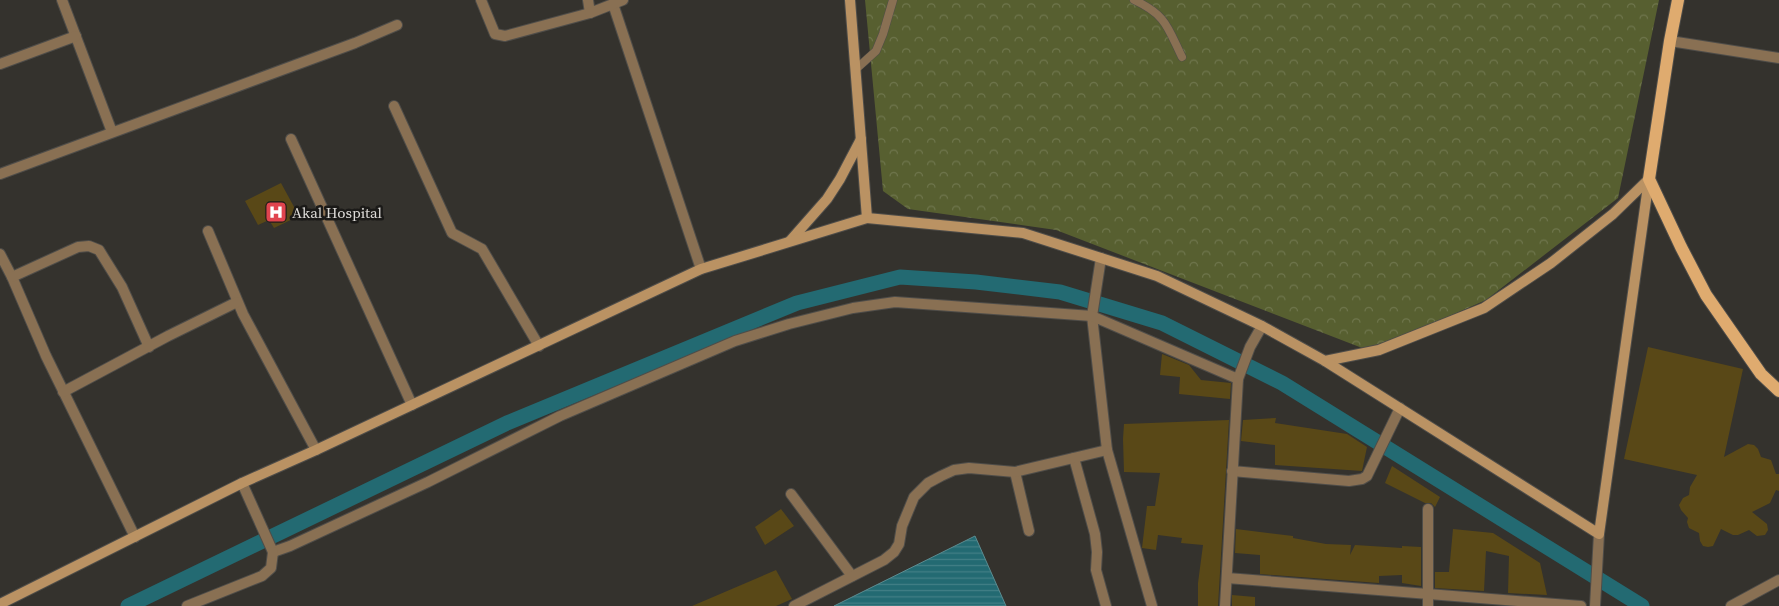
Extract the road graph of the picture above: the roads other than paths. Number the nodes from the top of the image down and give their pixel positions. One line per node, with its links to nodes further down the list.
1 (62, 0): 11 (street)
2 (481, 0): 9 (street)
3 (588, 0): 9 (street)
4 (850, 0): 16 (street)
5 (893, 0): 16 (lane)
6 (1134, 0): 13 (lane)
7 (1678, 0): 12 (main road)
8 (618, 2): 9 (street); 28 (street)
9 (590, 13)
10 (397, 25): 18 (street)
11 (76, 36): 15 (street); 18 (street)
12 (1670, 41): 14 (street); 22 (main road)
13 (1182, 57)
14 (1779, 58)
15 (0, 64)
16 (856, 69): 20 (street)
17 (394, 106): 34 (street)
18 (112, 132): 21 (street)
19 (291, 139): 39 (street)
20 (861, 139): 23 (street); 25 (street)
21 (0, 174)
22 (1649, 179): 35 (street); 37 (main road); 50 (street)
23 (867, 218): 25 (street); 27 (street)
24 (208, 232): 30 (street)
25 (789, 242): 28 (street)
26 (0, 256): 29 (street)
27 (1101, 258): 31 (street); 32 (street)
28 (701, 269): 34 (street)
29 (12, 277): 33 (street); 38 (street)
30 (237, 302): 33 (street); 41 (street)
31 (1092, 311): 36 (street); 42 (street); 52 (street)
32 (1262, 326): 35 (street); 36 (street)
33 (149, 346): 38 (street)
34 (538, 346): 39 (street)
35 (1325, 361): 40 (street)
36 (1239, 375): 44 (street)
37 (1779, 391)
38 (63, 392): 51 (street)
39 (412, 405): 41 (street)
40 (1400, 408): 44 (street); 50 (street)
41 (316, 450): 46 (street)
42 (1107, 450): 43 (street); 61 (street)
43 (1074, 458): 45 (street); 58 (street)
44 (1232, 471): 54 (street)
45 (1015, 472): 49 (street); 53 (street)
46 (242, 482): 51 (street); 52 (street)
47 (792, 494): 53 (street)
48 (1428, 509): 56 (street)
49 (1029, 531)
50 (1599, 534): 65 (street)
51 (134, 537): 57 (street)
52 (273, 552): 59 (street)
53 (852, 576): 60 (street)
54 (1226, 578): 56 (street); 62 (street)
55 (1779, 580): 66 (street)
56 (1428, 594): 63 (street); 64 (street)
57 (0, 604)
58 (1104, 605)
59 (188, 606)
60 (794, 606)
61 (1152, 606)
62 (1225, 606)
63 (1428, 606)
64 (1581, 606)
65 (1595, 606)
66 (1731, 606)

